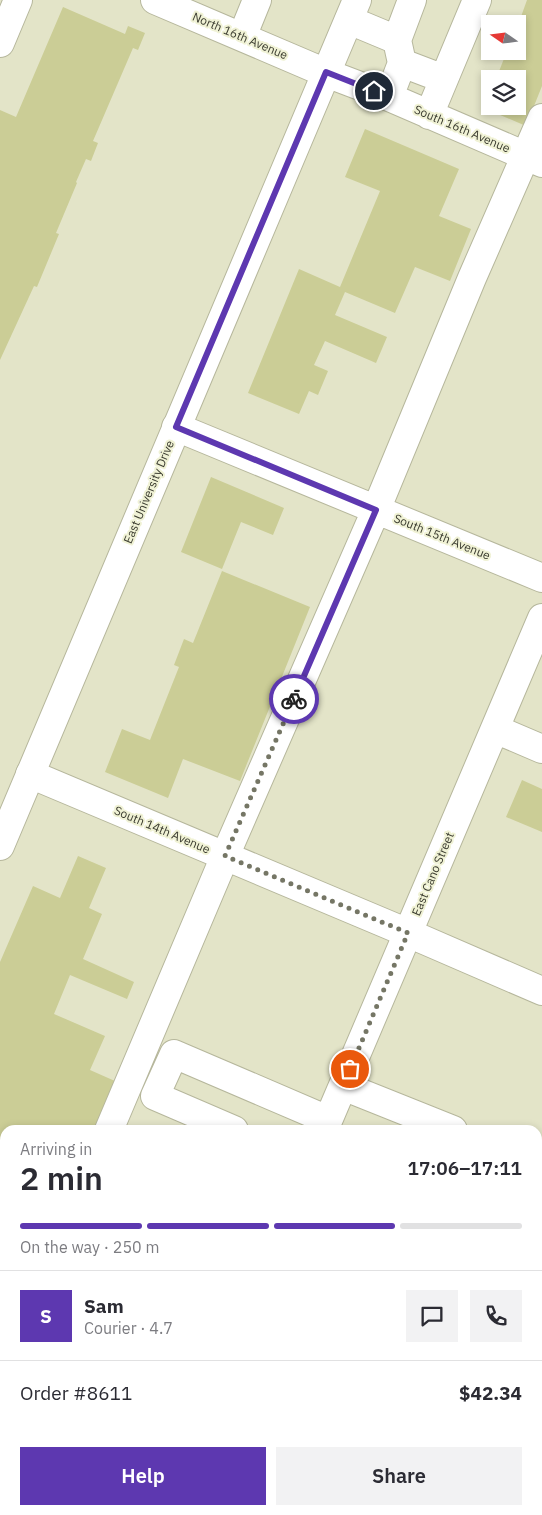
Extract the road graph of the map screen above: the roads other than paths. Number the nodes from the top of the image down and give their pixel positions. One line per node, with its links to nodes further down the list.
1 (18, 0): 8 (street)
2 (257, 0): 7 (street)
3 (412, 0): 9 (street)
4 (477, 0): 11 (street)
5 (160, 1): 7 (street, North 16th Avenue)
6 (353, 10): 9 (street); 10 (street, East University Drive)
7 (242, 37): 10 (street, North 16th Avenue)
8 (0, 43)
9 (400, 51): 11 (street); 12 (street)
10 (326, 72): 12 (street, South 16th Avenue); 16 (street, East University Drive)
11 (444, 79): 13 (street)
12 (389, 97): 13 (street, South 16th Avenue)
13 (429, 115): 15 (street, South 16th Avenue)
14 (542, 118): 15 (street)
15 (534, 160): 17 (street)
16 (176, 427): 17 (street, South 15th Avenue); 23 (street, East University Drive)
17 (376, 510): 18 (street, South 15th Avenue); 25 (street)
18 (542, 578)
19 (542, 618): 20 (street, East Cano Street)
20 (536, 647): 21 (street, East Cano Street)
21 (495, 729): 22 (street); 26 (street, East Cano Street)
22 (542, 749)
23 (30, 774): 24 (street, East University Drive); 25 (street, South 14th Avenue)
24 (0, 846)
25 (225, 856): 26 (street, South 14th Avenue); 29 (street)
26 (408, 933): 27 (street, South 14th Avenue); 28 (street, East Cano Street)
27 (542, 991)
28 (343, 1086): 31 (street, East Cano Street); 32 (street)
29 (111, 1125)
30 (223, 1125): 31 (street)
31 (326, 1125)
32 (440, 1125)

